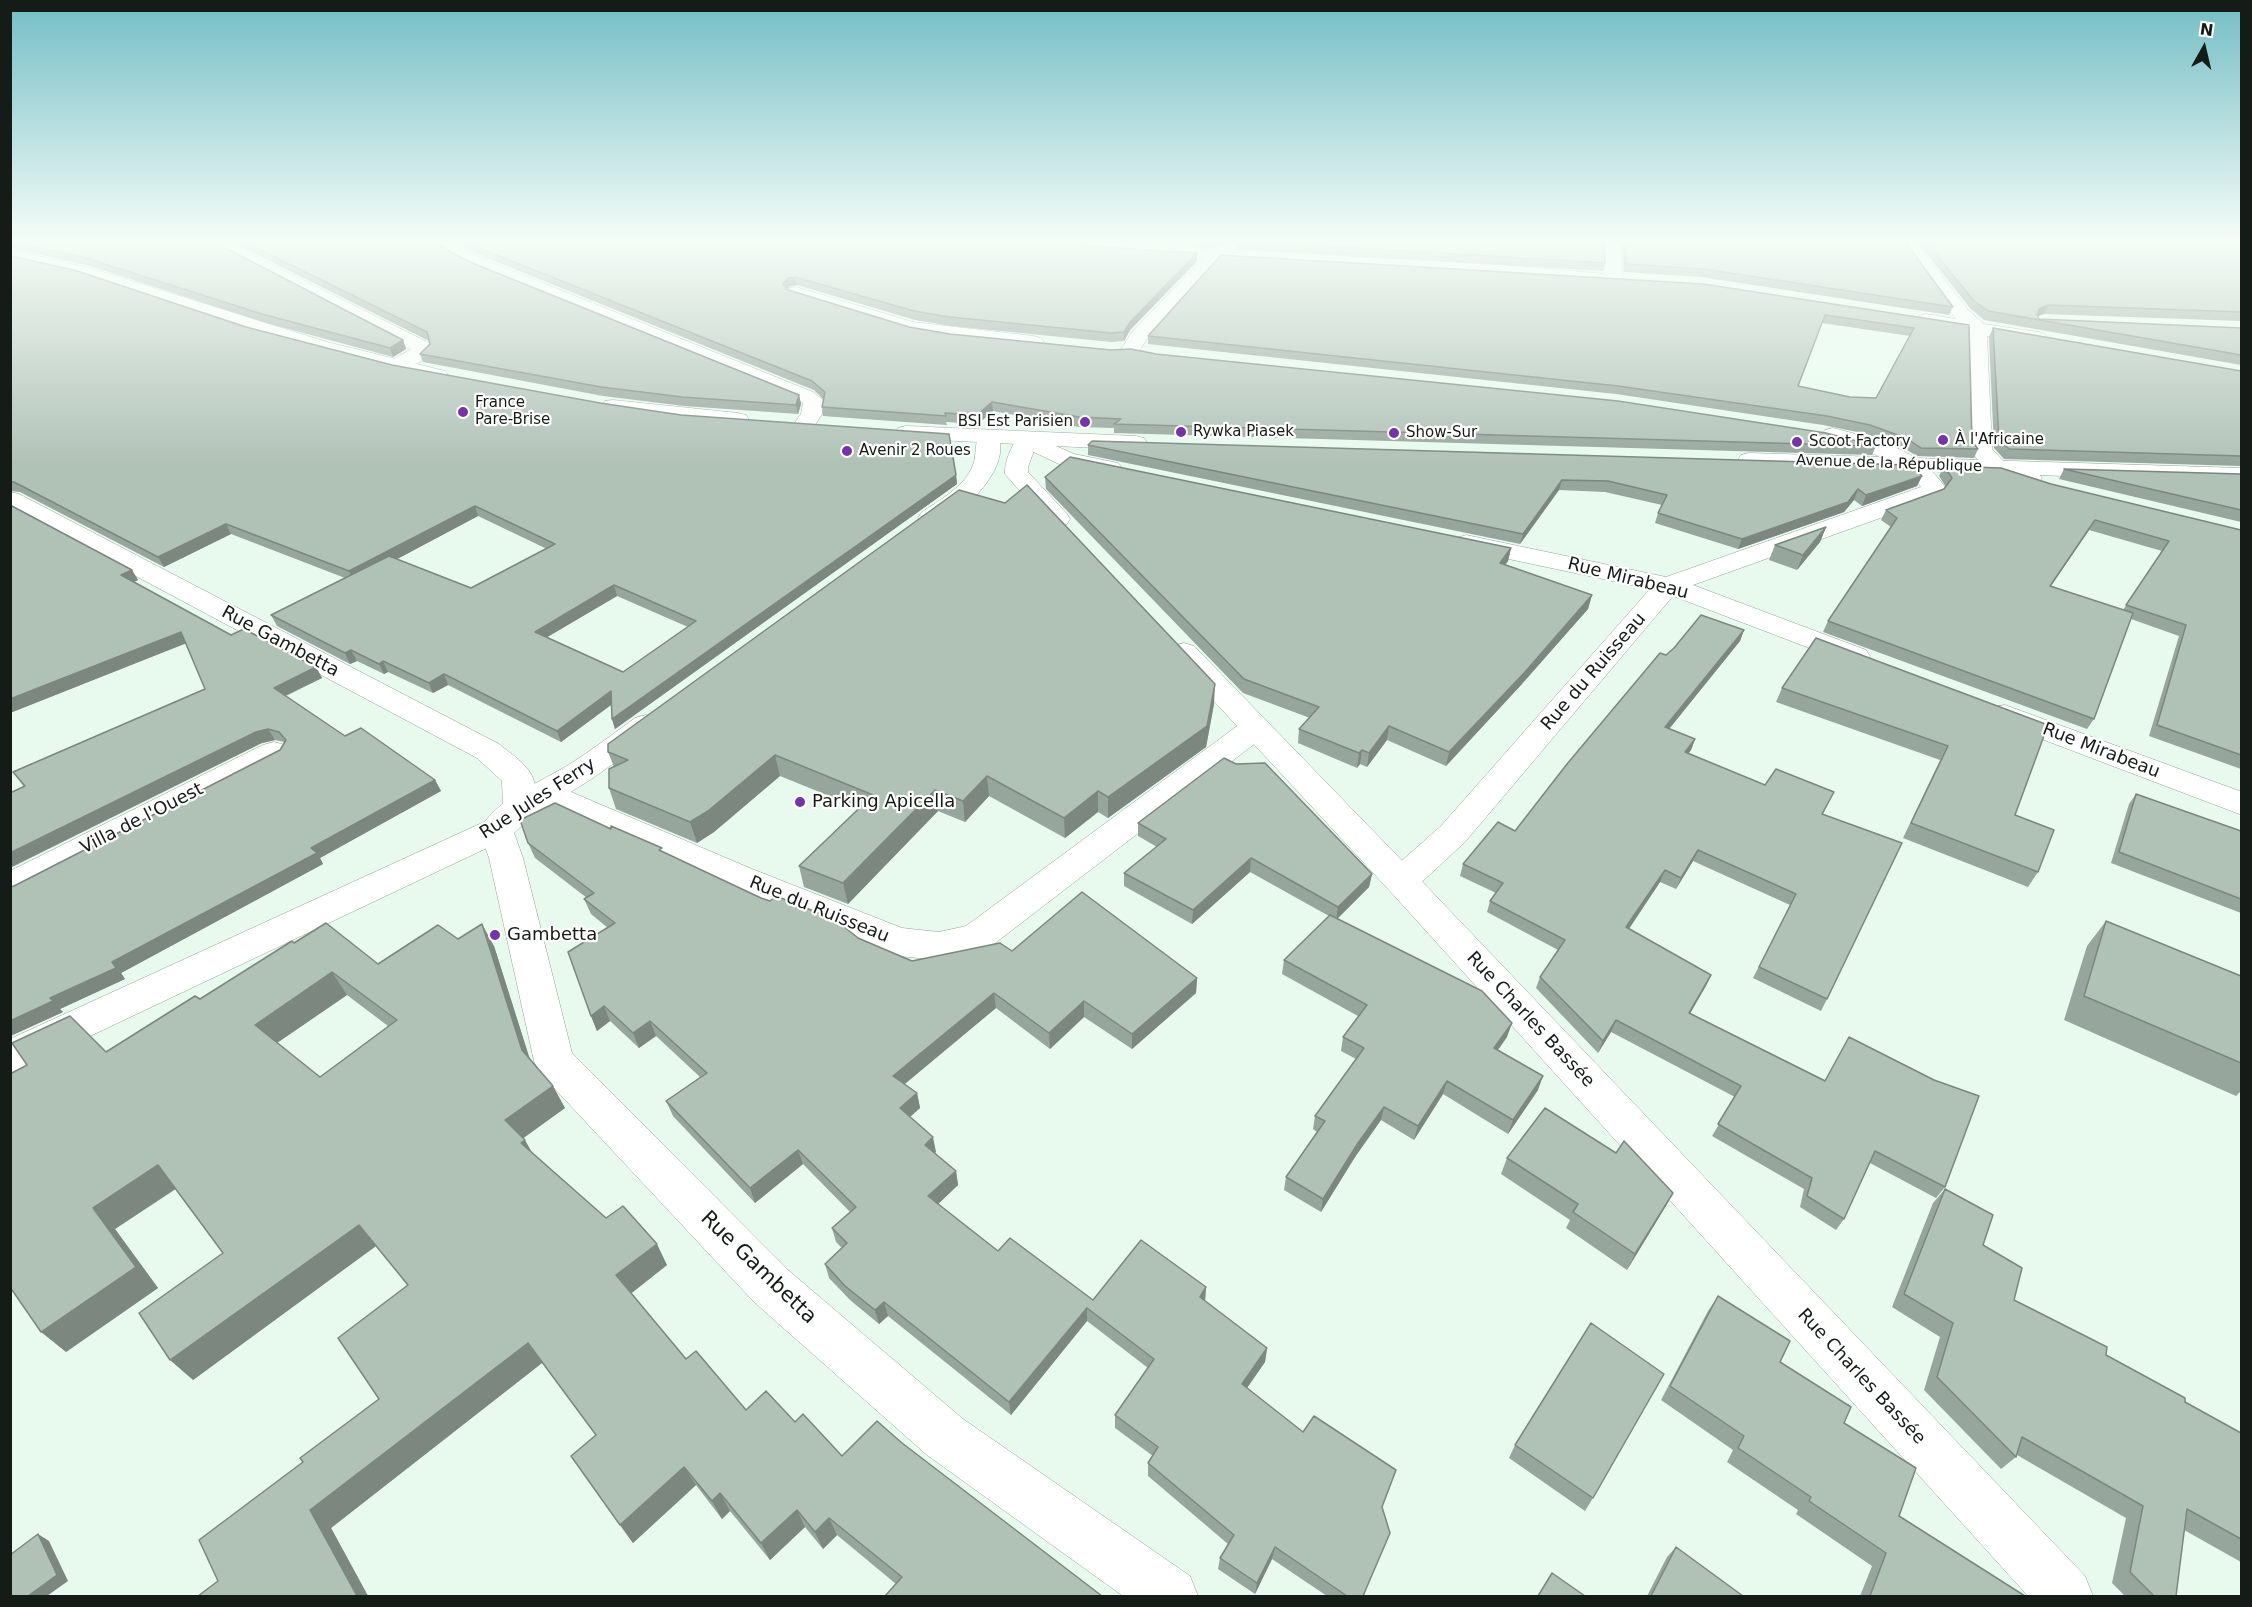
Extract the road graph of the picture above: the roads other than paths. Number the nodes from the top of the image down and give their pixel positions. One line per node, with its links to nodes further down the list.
1 (213, 314): 13 (street)
2 (357, 314): 13 (street)
3 (603, 314): 17 (street)
4 (868, 314): 11 (street)
5 (1160, 314): 12 (street)
6 (1961, 314): 9 (street)
7 (1908, 317): 9 (street)
8 (2044, 322): 9 (street)
9 (1977, 327): 10 (street); 24 (street)
10 (2055, 341)
11 (1054, 344)
12 (1130, 351)
13 (396, 366): 14 (street)
14 (458, 379)
15 (592, 403): 16 (street)
16 (757, 422)
17 (826, 427)
18 (882, 431): 21 (street)
19 (1814, 432): 23 (street)
20 (1156, 444): 21 (street)
21 (1006, 447): 25 (street); 29 (street); 31 (street)
22 (1730, 460): 23 (street, Avenue de la République)
23 (1915, 465): 24 (street, Avenue de la République); 32 (street, Rue du Ruisseau)
24 (1996, 467): 26 (street, Avenue de la République); 27 (street)
25 (1134, 473)
26 (2241, 475)
27 (2076, 492)
28 (10, 499): 40 (street, Rue Gambetta)
29 (906, 536)
30 (1446, 538): 32 (street, Rue Mirabeau)
31 (1085, 548)
32 (1668, 585): 34 (street, Rue Mirabeau); 41 (street, Rue du Ruisseau)
33 (1158, 625): 37 (street, Rue Charles Bassée)
34 (1878, 664)
35 (1977, 703): 39 (street, Rue Mirabeau)
36 (668, 709): 40 (street, Rue Jules Ferry)
37 (1255, 728): 40 (street, Rue du Ruisseau); 41 (street, Rue Charles Bassée)
38 (274, 752): 42 (street, Villa de l'Ouest)
39 (2241, 804)
40 (520, 811): 43 (street, Rue Jules Ferry); 44 (street, Rue Gambetta)
41 (1401, 881): 45 (street, Rue Charles Bassée)
42 (10, 886)
43 (10, 1058)
44 (1170, 1596)
45 (2065, 1596)

